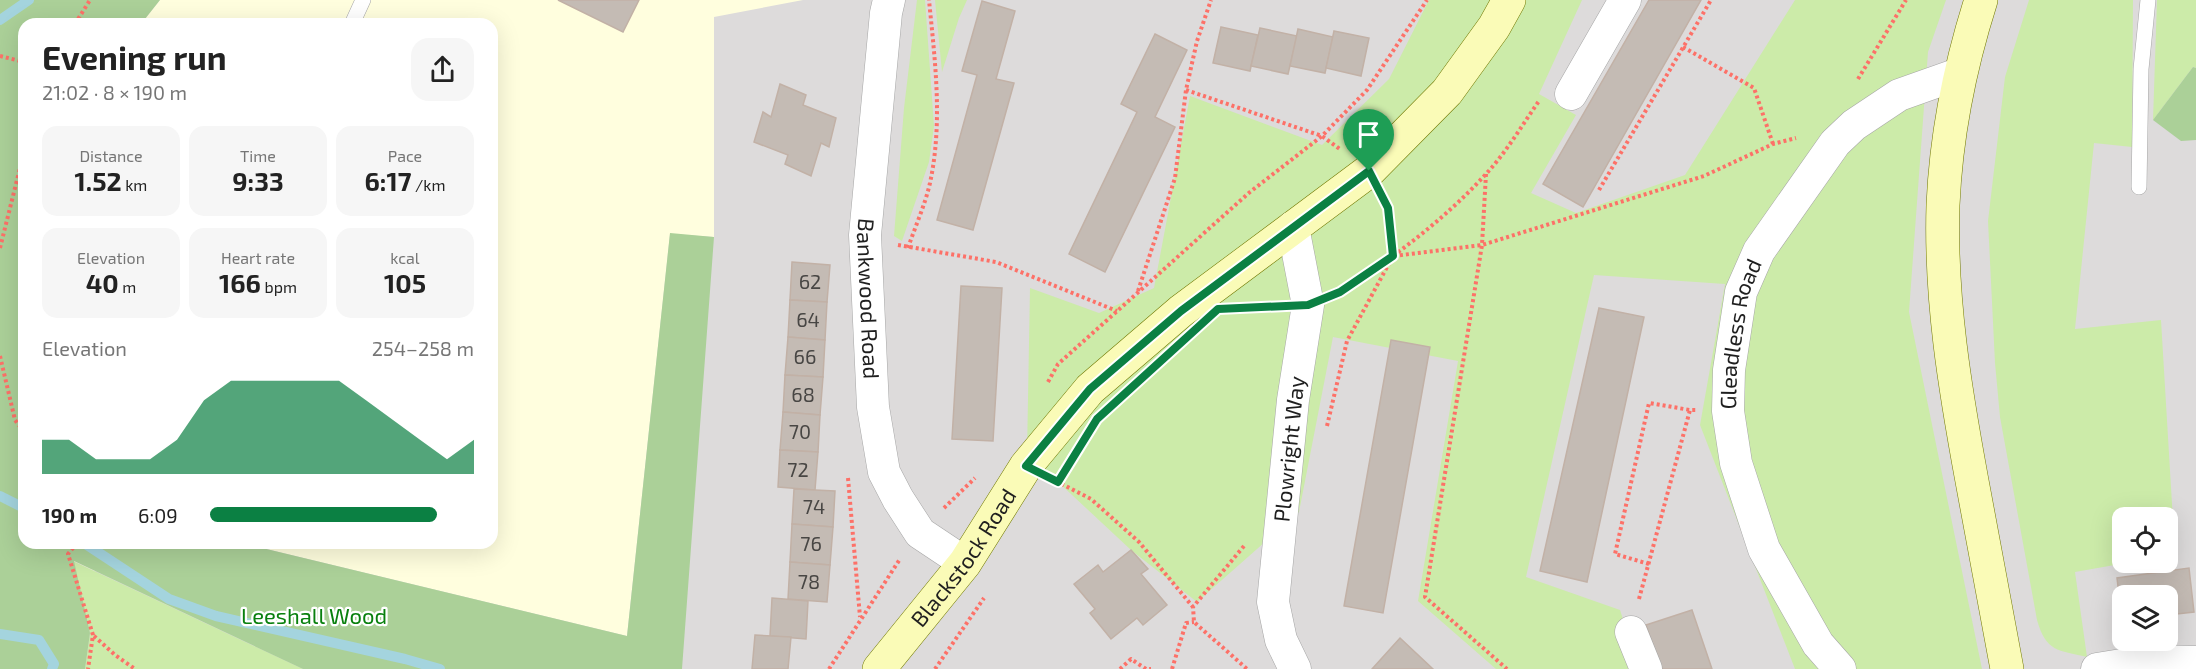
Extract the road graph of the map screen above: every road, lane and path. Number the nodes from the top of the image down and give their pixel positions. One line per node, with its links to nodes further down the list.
1 (90, 0): 12 (path)
2 (363, 0): 13 (lane)
3 (889, 0): 29 (street, Bankwood Road)
4 (929, 0): 32 (path)
5 (1210, 0): 19 (path)
6 (1509, 0): 23 (street, Blackstock Road)
7 (1625, 0): 20 (street)
8 (1711, 0): 14 (path)
9 (1906, 0): 18 (path)
10 (1981, 0): 17 (street)
11 (2148, 0): 26 (lane)
12 (79, 18)
13 (355, 18)
14 (1683, 47): 22 (path); 27 (path)
15 (0, 56): 16 (path)
16 (18, 61)
17 (1961, 73): 21 (street, Gleadless Road); 69 (street)
18 (1857, 81)
19 (1186, 90): 23 (path); 34 (path)
20 (1571, 94): 24 (path)
21 (1835, 143): 22 (path); 40 (street, Gleadless Road)
22 (1773, 144): 30 (path)
23 (1369, 171): 28 (street, Blackstock Road); 33 (path)
24 (1486, 174): 30 (path); 33 (path)
25 (18, 176): 31 (path)
26 (2139, 187)
27 (1599, 190)
28 (1293, 226): 35 (street, Plowright Way); 43 (street, Blackstock Road)
29 (866, 235): 32 (path); 49 (street, Bankwood Road)
30 (1482, 245): 33 (path); 66 (path)
31 (0, 248)
32 (908, 248): 37 (path)
33 (1393, 256): 35 (path); 42 (path)
34 (1138, 292)
35 (1308, 305): 36 (path); 65 (street, Plowright Way)
36 (1240, 308)
37 (1117, 311)
38 (0, 356): 41 (path)
39 (1690, 410): 40 (path); 50 (path); 50 (path)
40 (1728, 411): 68 (street, Gleadless Road)
41 (18, 424)
42 (1326, 428)
43 (1026, 466): 45 (path); 49 (street, Blackstock Road)
44 (1064, 473): 45 (path)
45 (1058, 482): 46 (path); 52 (path)
46 (1052, 491)
47 (1246, 544): 52 (path)
48 (72, 549): 55 (path)
49 (965, 563): 59 (street, Blackstock Road)
50 (1648, 564): 54 (path)
51 (988, 593): 60 (path)
52 (1193, 607): 53 (path)
53 (1194, 622): 63 (path); 64 (path)
54 (1631, 632): 67 (street)
55 (93, 635): 57 (path); 58 (path)
56 (2196, 662): 70 (street)
57 (88, 669)
58 (135, 669)
59 (879, 669)
60 (935, 669)
61 (1120, 669): 62 (path)
62 (1148, 669)
63 (1172, 669)
64 (1247, 669)
65 (1295, 669)
66 (1507, 669)
67 (1646, 669)
68 (1840, 669)
69 (2007, 669)
70 (2097, 669)

